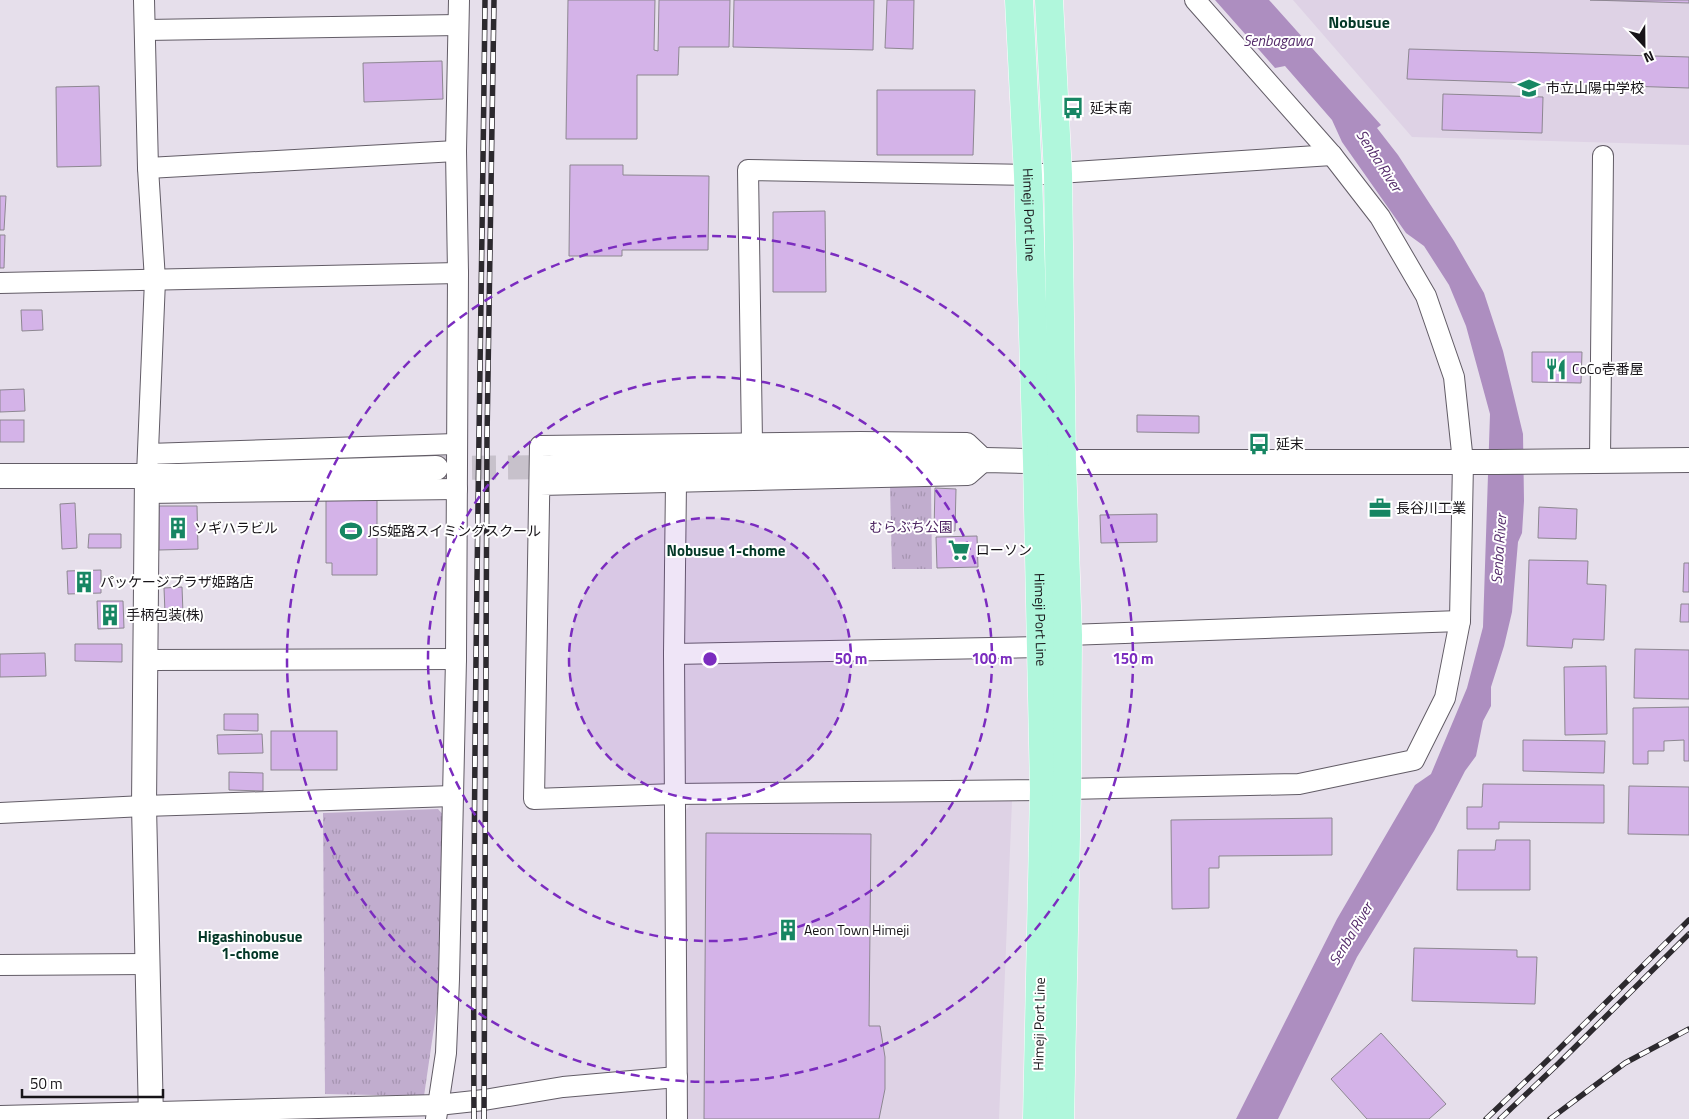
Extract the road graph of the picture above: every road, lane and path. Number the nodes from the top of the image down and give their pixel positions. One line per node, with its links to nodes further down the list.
1 (144, 0): 7 (street)
2 (459, 0): 6 (street)
3 (1018, 0): 13 (main road, Himeji Port Line)
4 (1049, 0): 12 (main road, Himeji Port Line)
5 (1195, 0): 9 (street)
6 (458, 25): 7 (street); 8 (street)
7 (146, 30): 11 (street)
8 (456, 151): 11 (street); 14 (street)
9 (1332, 155): 12 (street); 23 (street)
10 (1603, 156): 20 (street)
11 (148, 168): 15 (street)
12 (1058, 174): 13 (street); 22 (main road, Himeji Port Line)
13 (1028, 175): 17 (street); 22 (main road, Himeji Port Line)
14 (458, 274): 15 (street); 18 (street)
15 (155, 280): 16 (street); 25 (street)
16 (0, 283)
17 (752, 443): 19 (street); 27 (street)
18 (456, 444): 25 (street); 29 (street)
19 (985, 460): 22 (street); 27 (street); 28 (street)
20 (1600, 460): 21 (street); 23 (street)
21 (1689, 460)
22 (1049, 461): 23 (street); 31 (main road, Himeji Port Line); 32 (main road, Himeji Port Line)
23 (1462, 462): 30 (street)
24 (436, 468): 25 (street)
25 (147, 474): 26 (street); 29 (street); 35 (street)
26 (0, 476)
27 (547, 476): 28 (street); 37 (street)
28 (676, 482): 33 (street)
29 (457, 489): 34 (street)
30 (1460, 621): 31 (street); 36 (street)
31 (1068, 635): 36 (main road, Himeji Port Line)
32 (1041, 647): 33 (street); 36 (main road, Himeji Port Line)
33 (674, 654): 37 (street)
34 (456, 659): 35 (street); 38 (street)
35 (146, 660): 39 (street)
36 (1056, 790): 37 (street); 48 (main road, Himeji Port Line); 49 (main road, Himeji Port Line)
37 (675, 794): 43 (street)
38 (453, 796): 39 (street); 44 (street)
39 (144, 806): 40 (street); 41 (street)
40 (0, 813)
41 (147, 964): 42 (street); 46 (street)
42 (0, 965)
43 (677, 1078): 44 (street); 47 (street)
44 (437, 1112): 46 (street)
45 (0, 1116): 46 (street)
46 (151, 1116)
47 (676, 1119)
48 (1037, 1119)
49 (1060, 1119)

